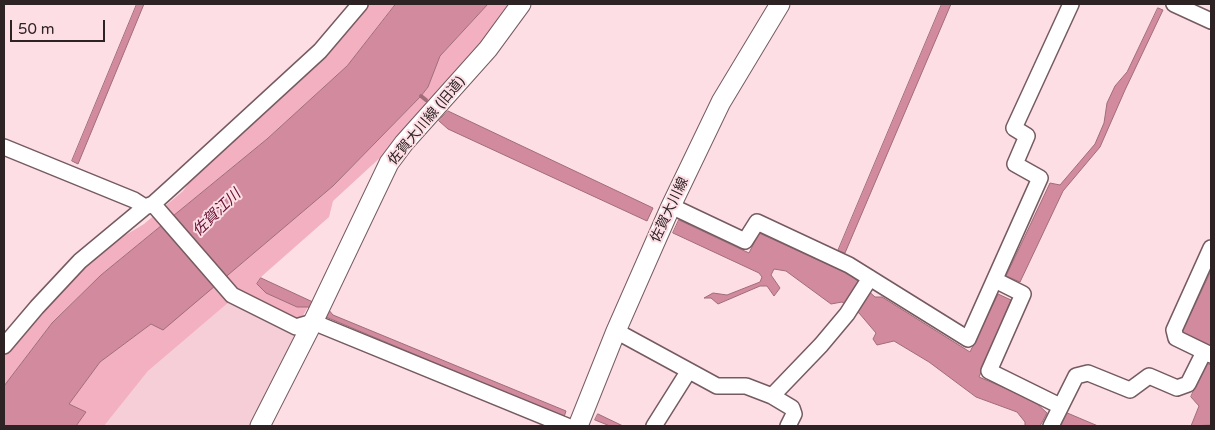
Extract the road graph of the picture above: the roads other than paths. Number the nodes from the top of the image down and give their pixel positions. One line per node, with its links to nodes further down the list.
1 (360, 4): 8 (street)
2 (521, 4): 13 (main road, 佐賀大川線 (旧道))
3 (780, 4): 9 (main road, 佐賀大川線)
4 (1071, 4): 12 (street)
5 (1174, 4): 6 (street)
6 (1211, 21)
7 (4, 147): 8 (street)
8 (149, 205): 13 (street); 15 (street)
9 (671, 206): 11 (street); 14 (main road, 佐賀大川線)
10 (1211, 248): 16 (street)
11 (870, 278): 12 (street); 18 (street)
12 (995, 280): 19 (street)
13 (318, 313): 20 (main road, 佐賀大川線 (旧道)); 21 (street)
14 (616, 331): 17 (street); 21 (main road, 佐賀大川線)
15 (4, 346)
16 (1207, 354): 19 (street)
17 (688, 372): 18 (street); 22 (street)
18 (772, 396): 23 (street)
19 (1060, 406): 24 (street)
20 (260, 426)
21 (577, 426)
22 (654, 426)
23 (788, 426)
24 (1051, 426)

